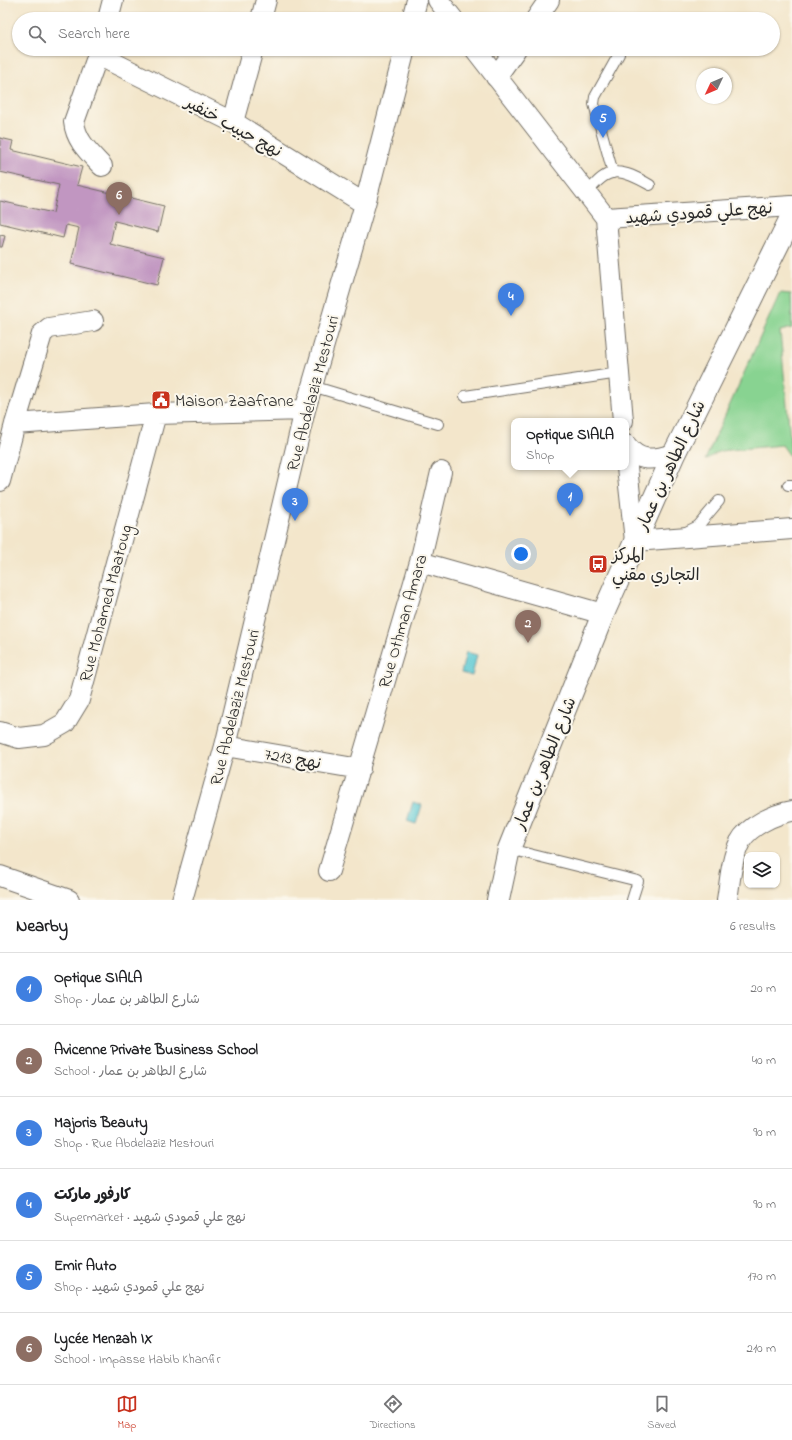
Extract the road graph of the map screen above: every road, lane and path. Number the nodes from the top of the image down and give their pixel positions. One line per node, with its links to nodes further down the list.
1 (113, 0): 6 (street)
2 (266, 0): 7 (street)
3 (417, 0): 8 (street)
4 (438, 0): 9 (street)
5 (549, 0): 10 (street)
6 (110, 12)
7 (263, 12)
8 (414, 12)
9 (447, 12)
10 (541, 12)
11 (98, 56): 20 (street)
12 (107, 56): 19 (street, نهج حبيب خنفير)
13 (251, 56): 19 (street)
14 (403, 56): 24 (street, Rue Abdelaziz Mestouri)
15 (480, 56): 18 (street)
16 (511, 56): 18 (street)
17 (618, 56): 21 (lane)
18 (496, 77): 23 (street)
19 (233, 122): 24 (street, نهج حبيب خنفير)
20 (102, 166)
21 (613, 173): 22 (lane); 23 (lane)
22 (650, 185)
23 (587, 194): 27 (street)
24 (365, 204): 30 (street, Rue Abdelaziz Mestouri)
25 (792, 206): 27 (street, نهج علي قمودي شهيد)
26 (792, 216): 38 (street, شارع الطاهر بن عمار)
27 (606, 218): 29 (street)
28 (93, 321): 35 (street)
29 (618, 373): 31 (lane); 34 (street)
30 (312, 386): 32 (street, Rue Abdelaziz Mestouri); 36 (lane)
31 (465, 396)
32 (305, 410): 33 (street); 49 (street, Rue Abdelaziz Mestouri)
33 (156, 414): 35 (street); 48 (street, Rue Mohamed Maatoug)
34 (622, 418)
35 (14, 424): 41 (street)
36 (438, 424)
37 (629, 449): 38 (street)
38 (674, 454): 45 (street, شارع الطاهر بن عمار)
39 (627, 470): 45 (street)
40 (441, 472): 46 (street, Rue Othman Amara)
41 (0, 481)
42 (719, 501): 44 (lane)
43 (792, 529): 44 (street)
44 (673, 537): 45 (street)
45 (635, 541): 47 (street, شارع الطاهر بن عمار)
46 (420, 562): 47 (street); 50 (street, Rue Othman Amara)
47 (603, 614): 52 (street, شارع الطاهر بن عمار)
48 (0, 732)
49 (226, 746): 50 (street, نهج 7213); 56 (street, Rue Abdelaziz Mestouri)
50 (360, 769): 53 (street, Rue Othman Amara)
51 (792, 811): 59 (street)
52 (510, 849): 57 (street, شارع الطاهر بن عمار); 58 (lane)
53 (329, 871)
54 (0, 876): 55 (street)
55 (69, 900)
56 (182, 900)
57 (498, 900)
58 (632, 900)
59 (727, 900)

